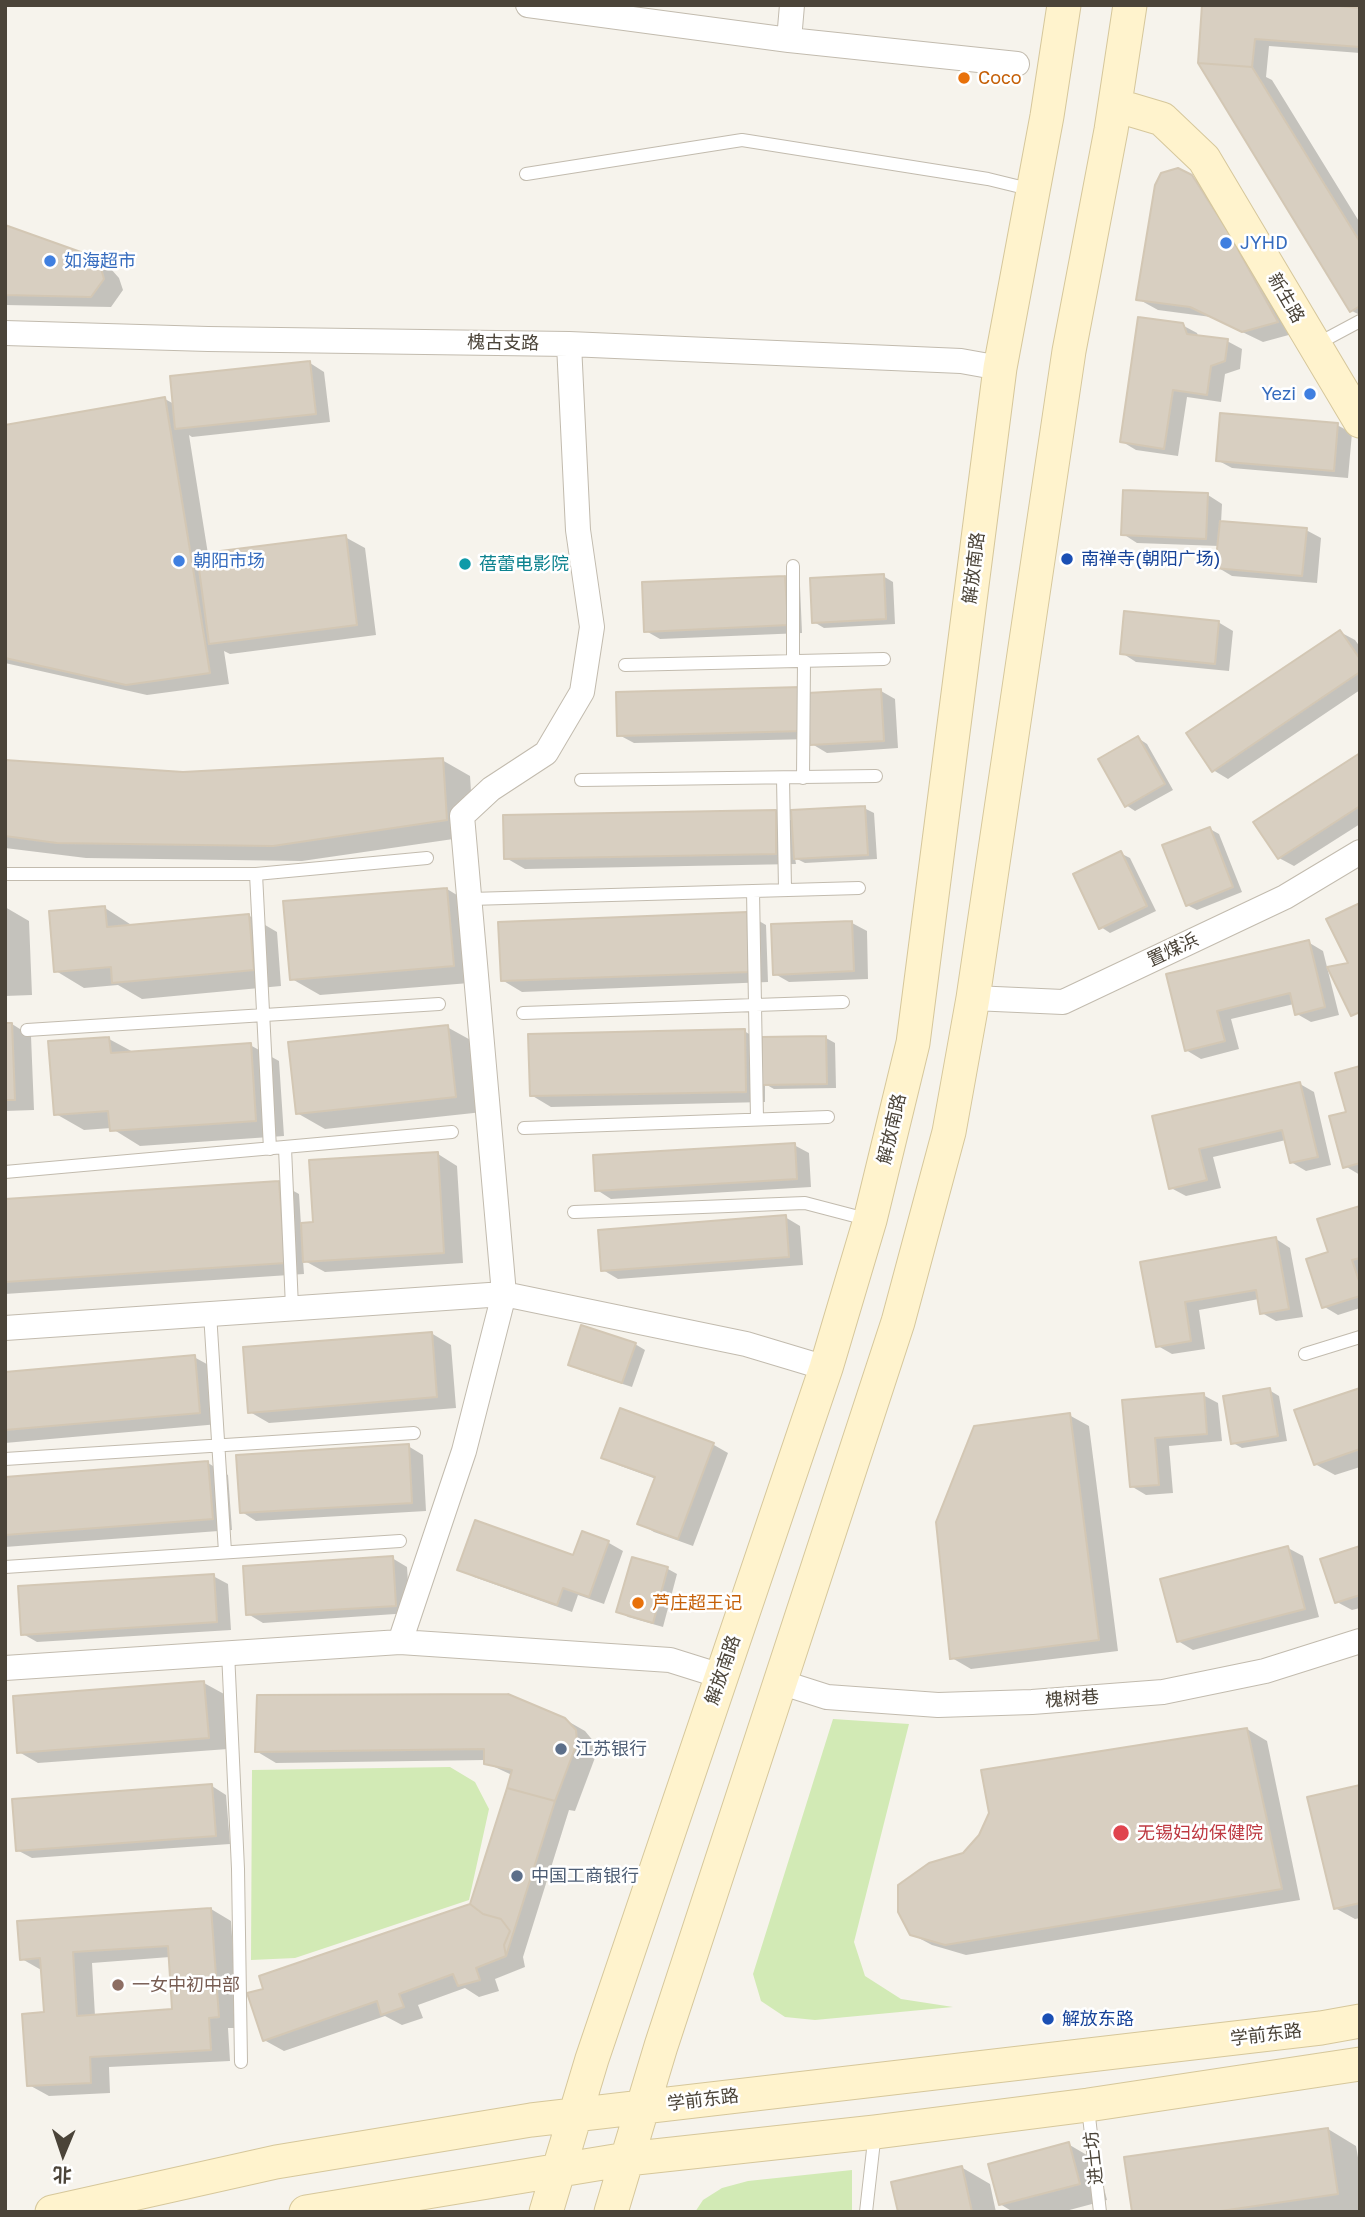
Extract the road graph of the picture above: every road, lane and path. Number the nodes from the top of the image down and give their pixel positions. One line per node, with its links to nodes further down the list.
1 (528, 5): 5 (street)
2 (792, 5): 5 (street)
3 (1064, 5): 9 (main road, 解放南路)
4 (1130, 5): 7 (main road)
5 (789, 40): 6 (street)
6 (1017, 64)
7 (1115, 105): 13 (main road, 新生路); 32 (main road)
8 (526, 174): 9 (lane)
9 (1034, 190): 14 (main road, 解放南路)
10 (1360, 321): 13 (lane)
11 (5, 333): 12 (street, 槐古支路)
12 (569, 344): 14 (street, 槐古支路); 31 (street)
13 (1314, 345): 15 (main road, 新生路)
14 (1000, 368): 47 (main road, 解放南路)
15 (1360, 421)
16 (793, 566): 18 (lane)
17 (884, 659): 18 (lane)
18 (799, 661): 19 (lane); 22 (lane)
19 (625, 665)
20 (876, 776): 22 (lane)
21 (783, 778): 22 (lane); 23 (lane); 29 (lane)
22 (803, 778)
23 (581, 780)
24 (1360, 852): 32 (street, 置煤浜)
25 (427, 858): 27 (lane)
26 (5, 874): 27 (lane)
27 (256, 874): 37 (lane)
28 (859, 888): 29 (lane)
29 (785, 890): 30 (lane)
30 (752, 891): 31 (lane); 35 (lane)
31 (470, 899): 48 (street)
32 (973, 998): 66 (main road)
33 (843, 1002): 35 (lane)
34 (439, 1004): 37 (lane)
35 (754, 1006): 36 (lane); 40 (lane)
36 (523, 1013)
37 (264, 1015): 38 (lane); 44 (lane)
38 (27, 1030)
39 (828, 1116): 40 (lane)
40 (757, 1119): 41 (lane)
41 (524, 1128)
42 (452, 1132): 43 (lane)
43 (285, 1148): 44 (lane); 49 (lane)
44 (270, 1149): 45 (lane)
45 (5, 1172)
46 (574, 1212): 47 (lane)
47 (870, 1220): 54 (main road, 解放南路)
48 (504, 1294): 49 (street); 54 (street); 62 (street)
49 (292, 1307): 50 (street)
50 (210, 1313): 51 (street); 56 (lane)
51 (5, 1328)
52 (1360, 1337): 53 (lane)
53 (1305, 1354)
54 (826, 1368): 65 (main road, 解放南路)
55 (414, 1433): 56 (lane)
56 (218, 1445): 57 (lane); 59 (lane)
57 (5, 1459)
58 (400, 1541): 59 (lane)
59 (225, 1552): 60 (lane)
60 (5, 1567)
61 (1360, 1641): 66 (street, 槐树巷)
62 (400, 1642): 63 (street); 65 (street)
63 (228, 1652): 64 (street); 68 (lane)
64 (5, 1668)
65 (721, 1676): 72 (main road, 解放南路)
66 (780, 1682): 71 (main road)
67 (1360, 2021): 71 (main road, 学前东路)
68 (241, 2062)
69 (1360, 2064): 70 (main road)
70 (1088, 2105): 73 (main road); 81 (lane, 进士坊)
71 (643, 2108): 72 (main road, 学前东路); 74 (main road)
72 (577, 2115): 75 (main road, 解放南路); 76 (main road, 学前东路)
73 (875, 2132): 74 (main road); 80 (lane)
74 (627, 2159): 75 (main road); 79 (main road)
75 (559, 2170): 77 (main road); 78 (main road, 解放南路)
76 (52, 2212)
77 (306, 2212)
78 (546, 2212)
79 (611, 2212)
80 (866, 2212)
81 (1100, 2212)

